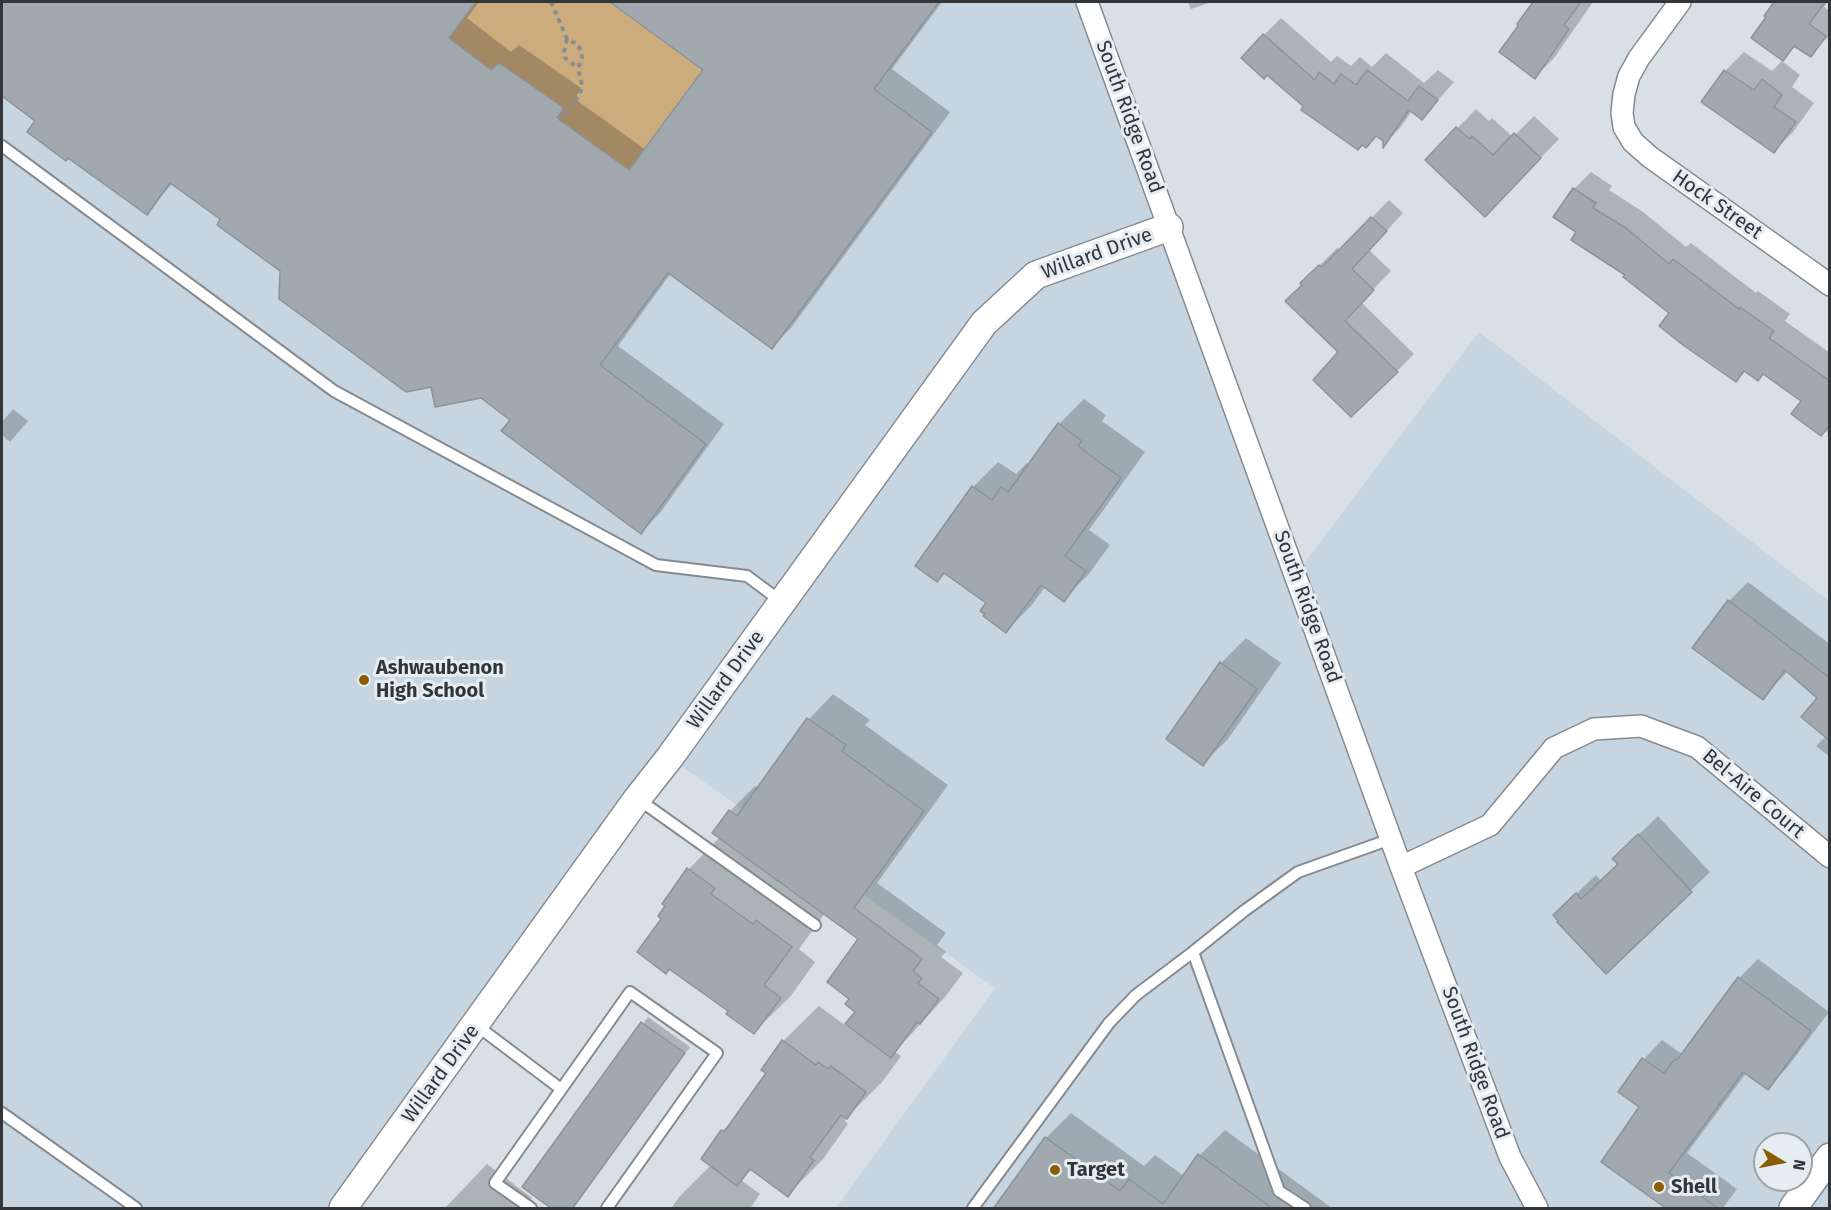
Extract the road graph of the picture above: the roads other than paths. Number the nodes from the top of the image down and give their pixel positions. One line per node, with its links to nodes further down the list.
1 (1087, 2): 4 (street, South Ridge Road)
2 (1680, 2): 5 (street, Hock Street)
3 (2, 146): 6 (lane)
4 (1169, 227): 6 (street, Willard Drive); 8 (street, South Ridge Road)
5 (1830, 285)
6 (782, 602): 7 (street, Willard Drive)
7 (637, 799): 11 (lane); 13 (street, Willard Drive)
8 (1391, 839): 10 (street, South Ridge Road); 12 (lane)
9 (1830, 857): 10 (street, Bel-Aire Court)
10 (1401, 867): 23 (street, South Ridge Road)
11 (814, 925)
12 (1194, 952): 21 (lane); 22 (lane)
13 (476, 1025): 14 (lane); 18 (street, Willard Drive)
14 (561, 1089): 19 (lane); 20 (lane)
15 (2, 1113): 17 (lane)
16 (1830, 1157): 24 (street)
17 (136, 1209)
18 (344, 1209)
19 (531, 1209)
20 (607, 1209)
21 (973, 1209)
22 (1305, 1209)
23 (1537, 1209)
24 (1793, 1209)

